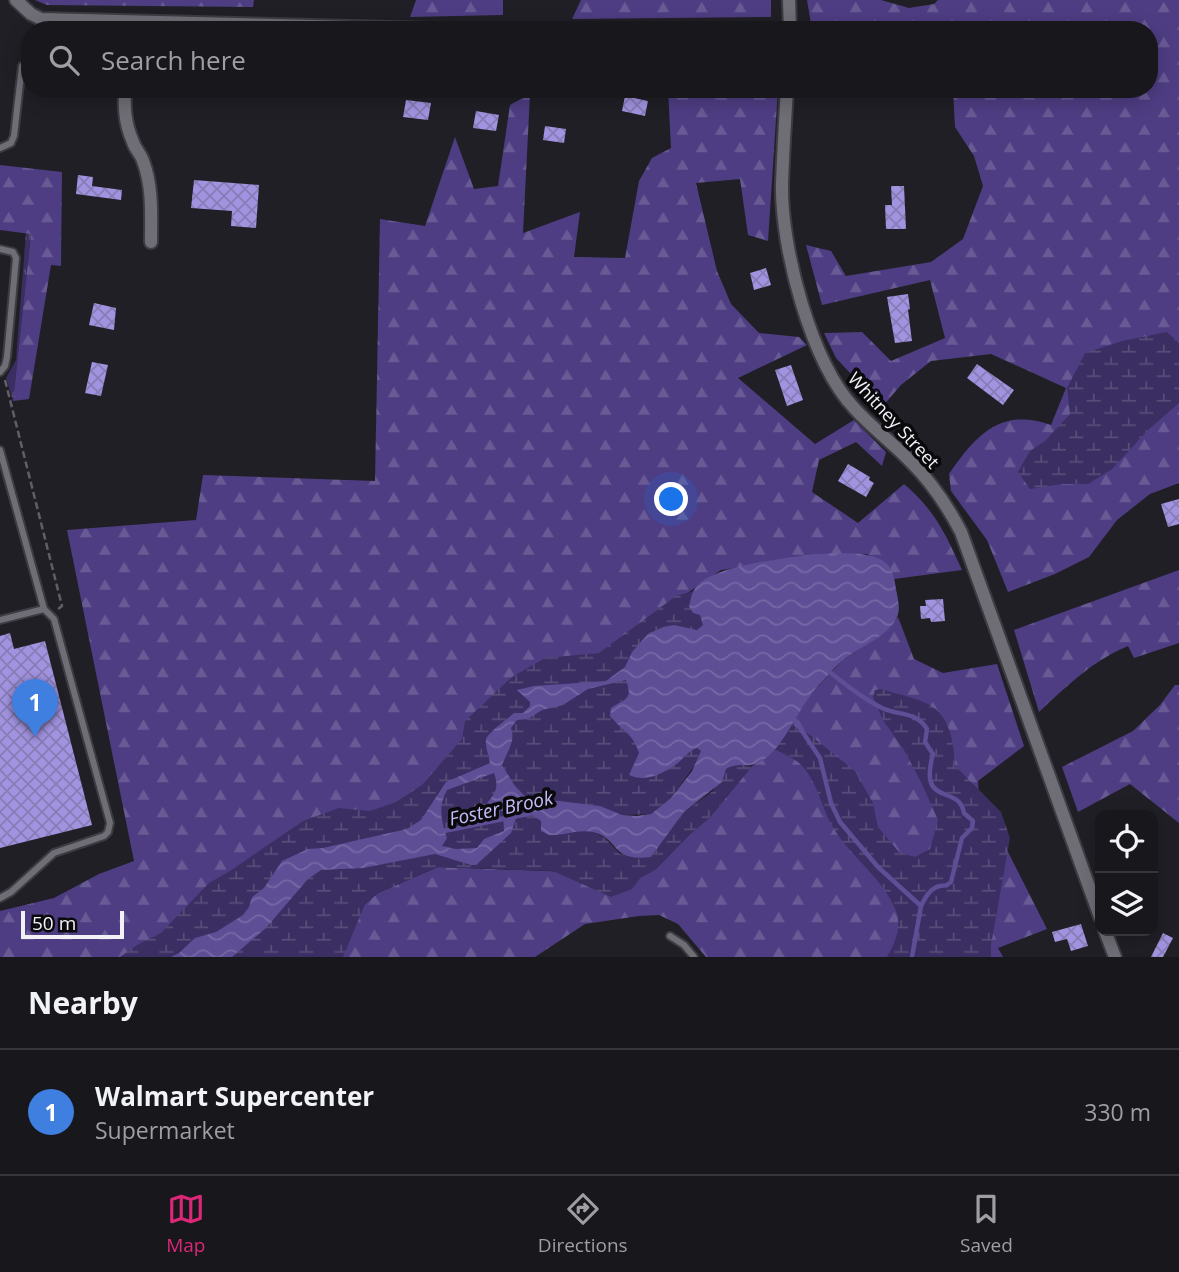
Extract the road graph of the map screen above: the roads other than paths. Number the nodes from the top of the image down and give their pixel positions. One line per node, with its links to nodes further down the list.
1 (16, 0): 3 (street)
2 (789, 0): 4 (street)
3 (70, 21)
4 (790, 21)
5 (21, 76): 8 (lane)
6 (125, 98): 9 (street)
7 (787, 98): 16 (street, Whitney Street)
8 (0, 148)
9 (150, 242)
10 (0, 249): 11 (lane)
11 (0, 372)
12 (0, 450): 13 (lane)
13 (44, 609): 14 (lane); 15 (lane)
14 (0, 620)
15 (0, 898)
16 (1095, 903)
17 (670, 936): 19 (lane)
18 (1107, 936): 20 (street)
19 (694, 957)
20 (1115, 957)

